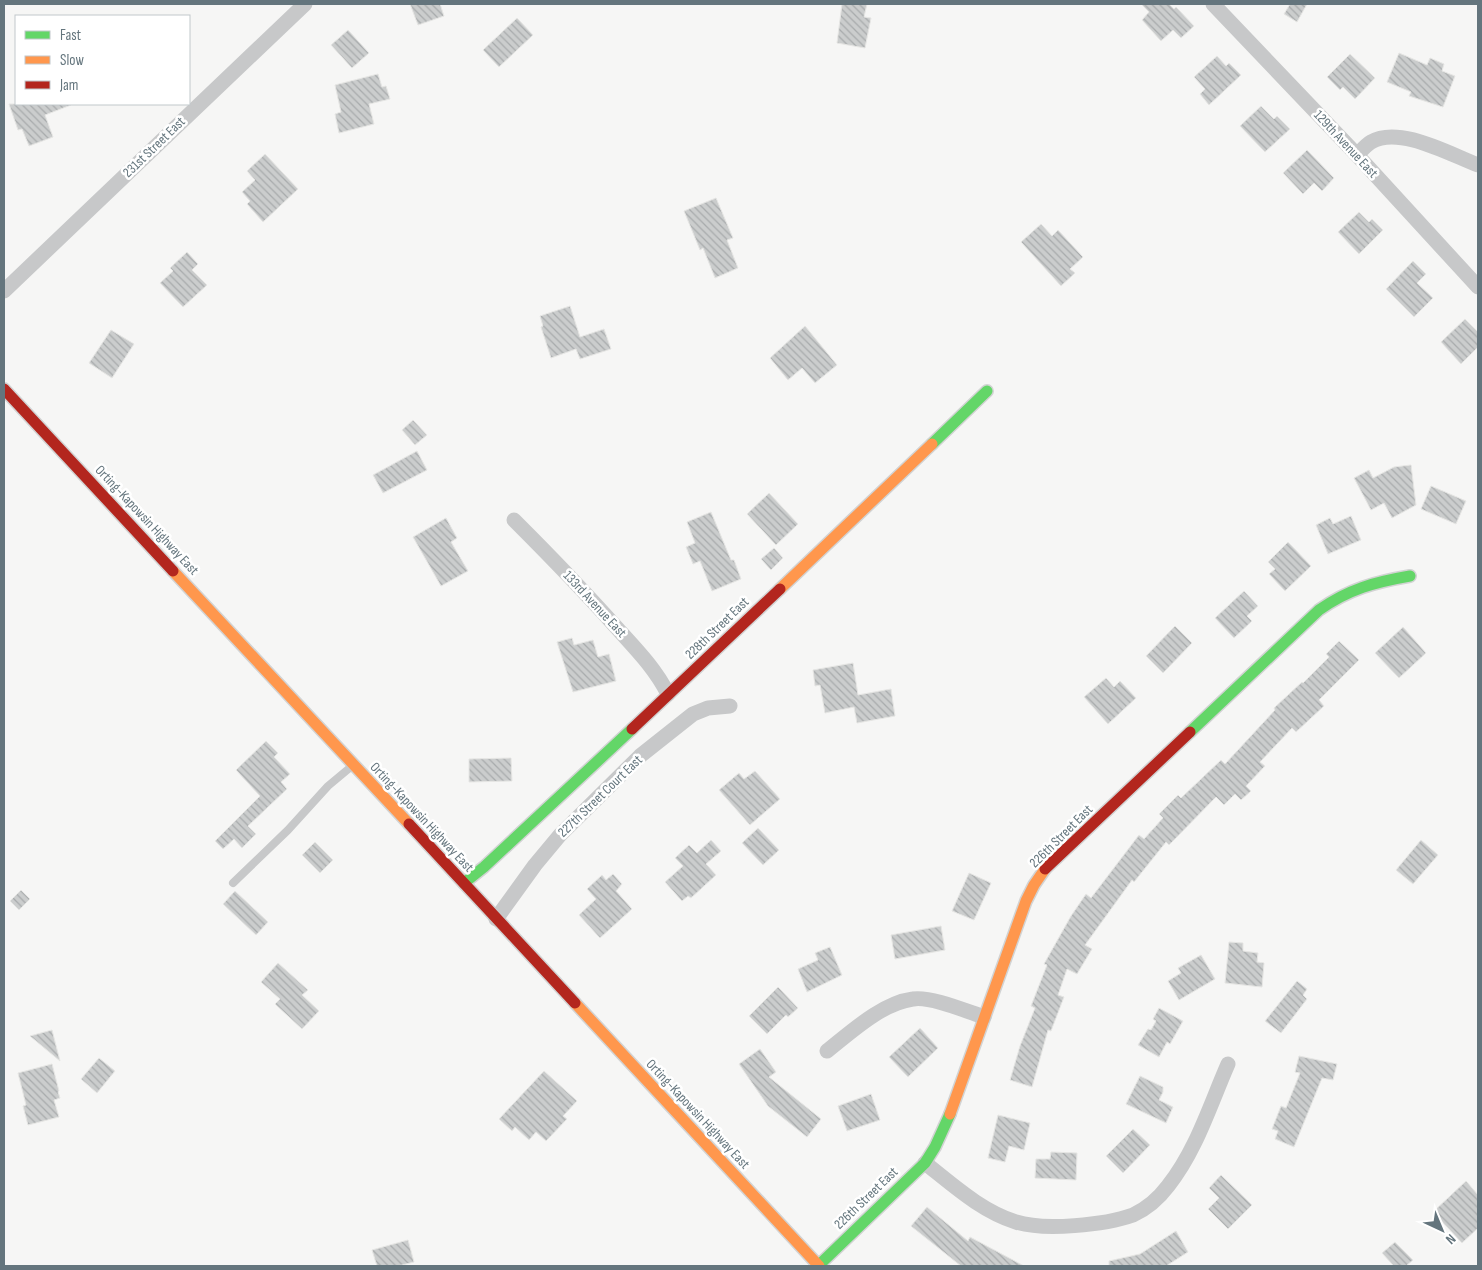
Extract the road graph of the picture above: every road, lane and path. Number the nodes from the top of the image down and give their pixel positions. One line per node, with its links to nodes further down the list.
1 (305, 4): 6 (street, 231st Street East)
2 (1213, 4): 3 (street, 129th Avenue East)
3 (1357, 155): 4 (street); 5 (street, 129th Avenue East)
4 (1478, 165)
5 (1478, 287)
6 (4, 291)
7 (4, 389): 13 (street, Orting-Kapowsin Highway East)
8 (987, 391): 11 (street, 228th Street East)
9 (514, 520): 11 (street, 133rd Avenue East)
10 (1410, 576): 17 (street, 226th Street East)
11 (668, 694): 15 (street, 228th Street East)
12 (730, 706): 16 (street, 227th Street Court East)
13 (353, 765): 14 (lane); 15 (street, Orting-Kapowsin Highway East)
14 (233, 882)
15 (464, 884): 16 (street, Orting-Kapowsin Highway East)
16 (496, 919): 21 (street, Orting-Kapowsin Highway East)
17 (984, 1017): 18 (street); 20 (street, 226th Street East)
18 (827, 1051)
19 (1228, 1064): 20 (street)
20 (924, 1163): 21 (street, 226th Street East)
21 (818, 1266)

